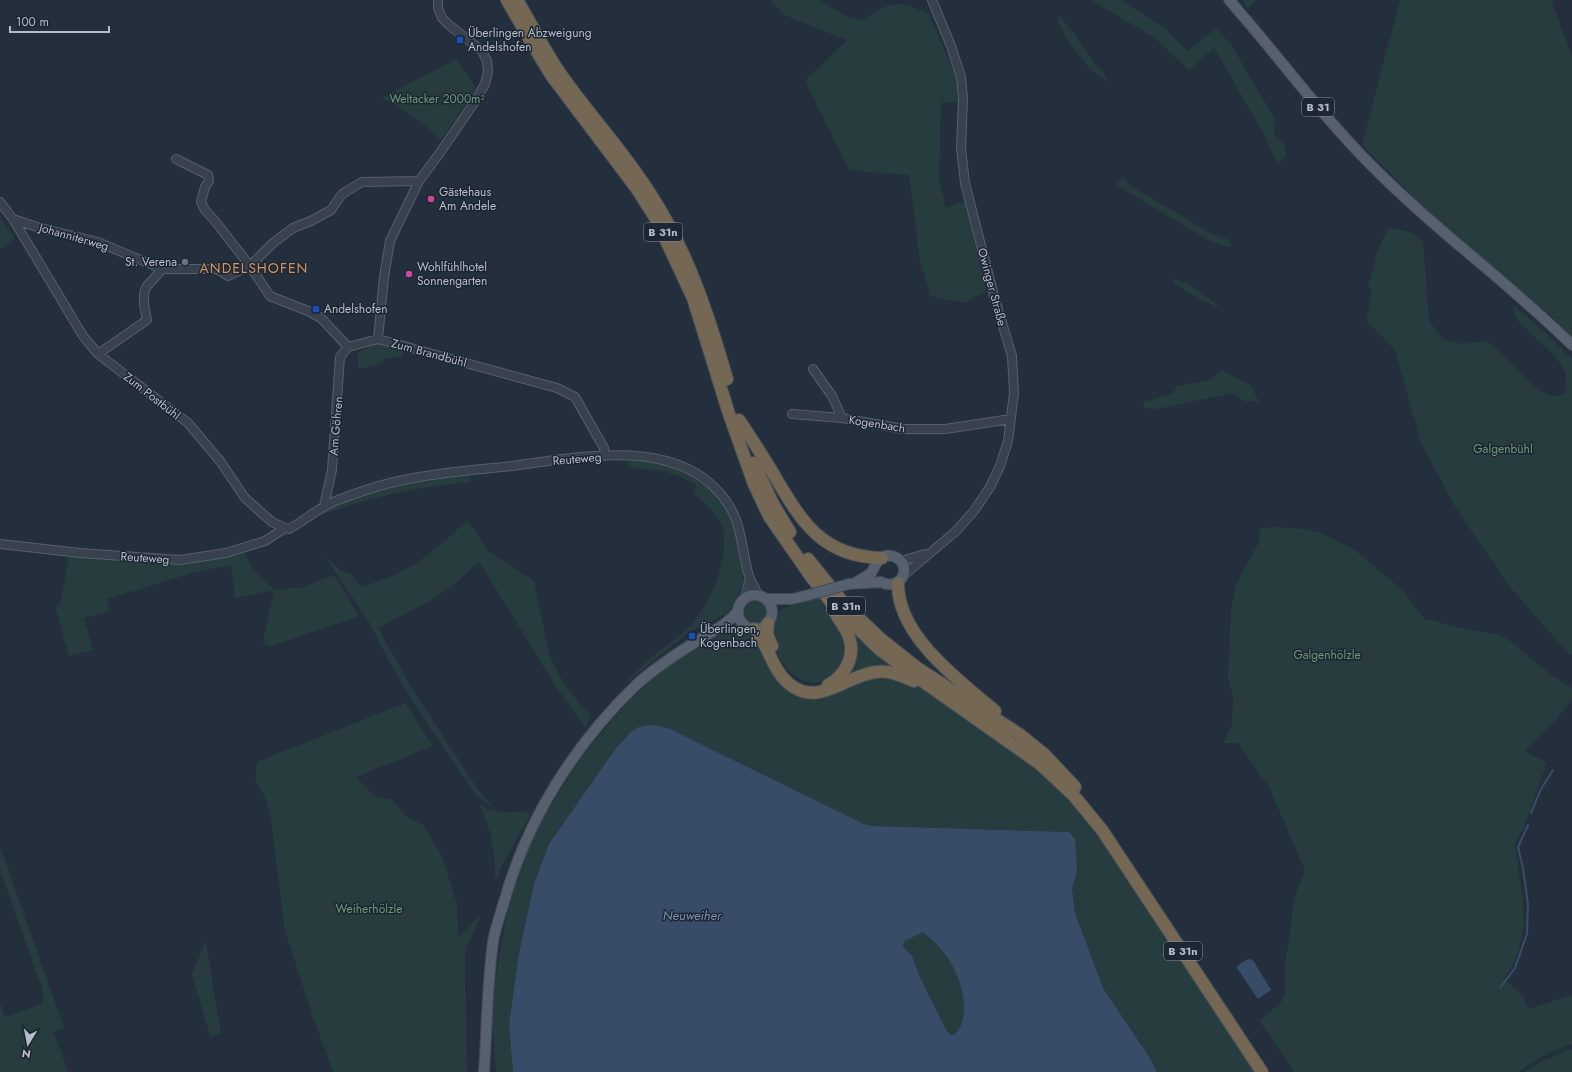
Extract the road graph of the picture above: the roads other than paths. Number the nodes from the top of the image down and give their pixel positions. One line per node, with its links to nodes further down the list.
1 (438, 0): 6 (street)
2 (932, 0): 19 (street, Owinger Straße)
3 (1229, 0): 12 (main road, B 31)
4 (510, 1): 18 (highway, B 31n); 35 (highway, B 31n)
5 (176, 159): 9 (street)
6 (419, 180): 9 (street, Johanniterweg); 11 (street, Zum Brandbühl)
7 (0, 202): 8 (street, Zum Postbühl)
8 (13, 219): 10 (street, Johanniterweg); 14 (street, Zum Postbühl)
9 (250, 266): 10 (street, Johanniterweg); 13 (street)
10 (162, 269): 14 (street)
11 (378, 339): 13 (street); 20 (street, Zum Brandbühl)
12 (1572, 345)
13 (348, 347): 21 (street, Am Göhren)
14 (98, 354): 22 (street, Zum Postbühl)
15 (813, 369): 17 (street)
16 (792, 414): 17 (street, Kogenbach)
17 (842, 418): 19 (street, Kogenbach)
18 (739, 420): 25 (highway); 42 (highway, B 31n)
19 (1011, 420): 24 (street, Owinger Straße)
20 (605, 456): 21 (street, Reuteweg); 28 (street, Reuteweg)
21 (324, 506): 22 (street)
22 (285, 528): 23 (street, Reuteweg)
23 (0, 544)
24 (930, 553): 26 (street, Owinger Straße); 29 (street, Owinger Straße)
25 (882, 558): 26 (main road); 27 (main road)
26 (901, 561): 29 (main road)
27 (875, 568): 30 (main road); 31 (main road)
28 (750, 578): 32 (street, Reuteweg); 33 (street, Reuteweg)
29 (901, 579): 30 (main road); 42 (highway)
30 (881, 582): 31 (main road)
31 (852, 584): 34 (main road, bridge)
32 (762, 597): 33 (main road); 34 (main road); 36 (main road)
33 (746, 598): 37 (main road)
34 (792, 599): 36 (main road)
35 (831, 602): 38 (highway); 41 (highway, B 31n)
36 (772, 610): 38 (main road)
37 (738, 611): 39 (main road); 40 (main road)
38 (768, 623): 39 (main road)
39 (749, 627): 40 (main road); 41 (highway)
40 (717, 629): 44 (main road)
41 (928, 685): 43 (highway, B 31n)
42 (1019, 734): 43 (highway, B 31n)
43 (1102, 830): 45 (highway, B 31n)
44 (484, 1072)
45 (1262, 1072)

